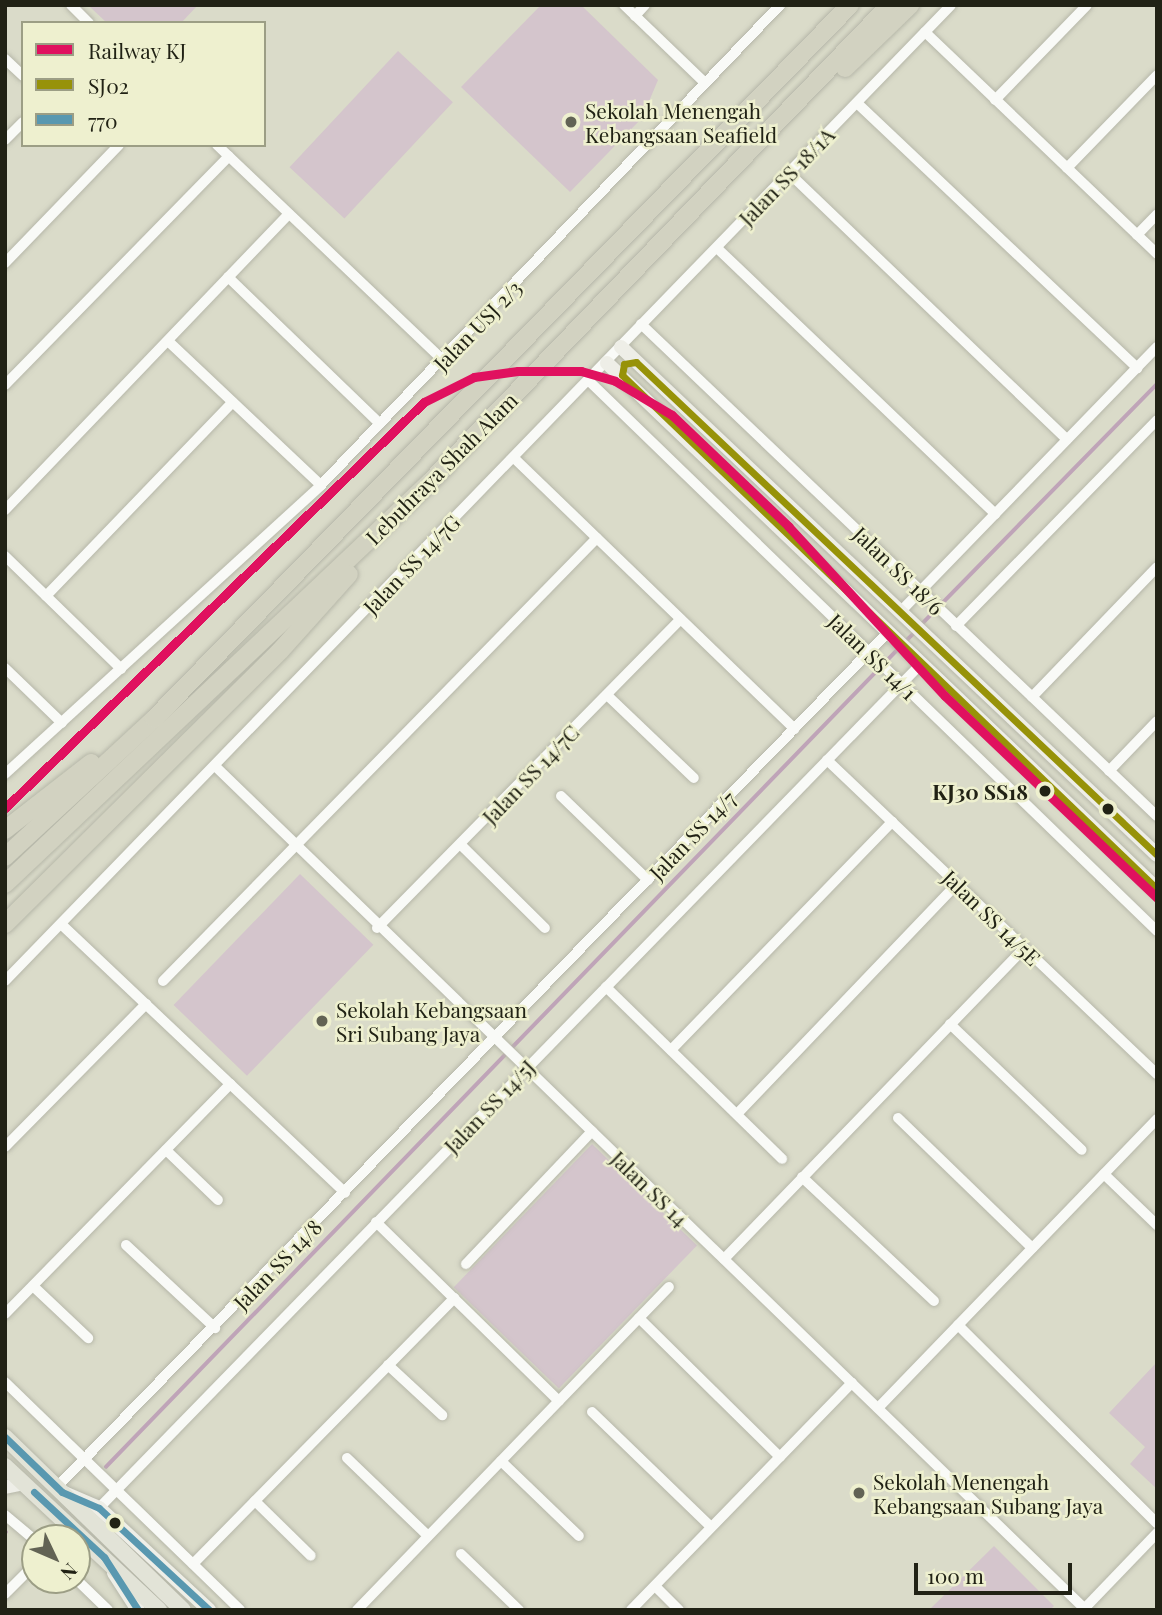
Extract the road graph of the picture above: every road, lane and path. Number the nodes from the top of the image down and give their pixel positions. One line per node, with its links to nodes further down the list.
1 (71, 5): 12 (street)
2 (624, 5): 11 (street)
3 (645, 5): 11 (street)
4 (780, 5): 17 (street, Jalan USJ 2/3)
5 (834, 5): 27 (highway)
6 (850, 5): 27 (highway, Lebuhraya Shah Alam)
7 (890, 5): 30 (highway, Lebuhraya Shah Alam)
8 (910, 5): 30 (highway)
9 (951, 5): 13 (street, Jalan SS 18/1A)
10 (1087, 5): 18 (street)
11 (635, 16): 17 (street)
12 (87, 21)
13 (925, 32): 18 (street); 19 (street, Jalan SS 18/1A)
14 (5, 59): 15 (street)
15 (21, 74)
16 (1157, 75): 25 (street)
17 (705, 83): 40 (street, Jalan USJ 2/3)
18 (995, 100): 25 (street)
19 (857, 103): 26 (street, Jalan SS 18/1A); 43 (street)
20 (21, 124): 21 (street)
21 (5, 140)
22 (118, 147): 34 (street)
23 (219, 147): 24 (street)
24 (229, 156): 28 (street); 46 (street)
25 (1067, 168): 31 (street)
26 (789, 173): 32 (street, Jalan SS 18/1A); 50 (street)
27 (662, 198): 72 (highway, Lebuhraya Shah Alam)
28 (289, 214): 35 (street); 40 (street)
29 (1157, 214): 31 (street)
30 (681, 221): 52 (highway, Lebuhraya Shah Alam)
31 (1137, 235): 33 (street)
32 (717, 248): 36 (street, Jalan SS 18/1A); 55 (street)
33 (1157, 254)
34 (5, 263)
35 (228, 277): 37 (street); 49 (street)
36 (641, 324): 38 (street, Jalan SS 18/1A); 59 (street, Jalan SS 18/6)
37 (168, 341): 47 (street); 54 (street)
38 (621, 347): 41 (main road); 42 (street)
39 (1157, 347): 43 (street)
40 (443, 360): 49 (street, Jalan USJ 2/3)
41 (636, 362): 44 (main road); 61 (main road)
42 (607, 363): 44 (main road); 45 (street, Jalan SS 14/7G)
43 (1137, 368): 50 (street)
44 (622, 375): 64 (main road)
45 (589, 381): 51 (street, Jalan SS 14/7G); 65 (street, Jalan SS 14/1)
46 (5, 385)
47 (233, 402): 53 (street); 60 (street)
48 (1157, 420): 63 (street)
49 (380, 424): 53 (street, Jalan USJ 2/3)
50 (1067, 440): 55 (street)
51 (514, 458): 56 (street); 77 (street, Jalan SS 14/7G)
52 (430, 482): 90 (highway, Lebuhraya Shah Alam); 93 (highway)
53 (321, 485): 68 (street, Jalan USJ 2/3)
54 (5, 510)
55 (995, 514): 59 (street)
56 (597, 538): 62 (street); 86 (street)
57 (5, 556): 60 (street)
58 (1157, 567): 71 (street)
59 (920, 591): 61 (street); 63 (street, Jalan SS 18/6)
60 (46, 596): 68 (street)
61 (901, 611): 87 (main road)
62 (681, 619): 70 (street, Jalan SS 14/7C); 75 (street)
63 (956, 626): 71 (street, Jalan SS 18/6)
64 (898, 640): 65 (street, Jalan SS 14/7); 66 (main road)
65 (869, 652): 69 (street, Jalan SS 14/1); 75 (street, Jalan SS 14/7)
66 (922, 663): 69 (street, Jalan SS 14/5J); 92 (main road)
67 (5, 668): 74 (street)
68 (121, 669): 74 (street, Jalan USJ 2/3)
69 (902, 684): 76 (street, Jalan SS 14/5J); 97 (street, Jalan SS 14/1)
70 (607, 695): 80 (street); 85 (street, Jalan SS 14/7C)
71 (1032, 697): 78 (street, Jalan SS 18/6)
72 (154, 719): 84 (highway); 88 (highway, Lebuhraya Shah Alam)
73 (1157, 721): 78 (street)
74 (62, 723): 79 (street, Jalan USJ 2/3)
75 (795, 729): 89 (street, Jalan SS 14/7)
76 (827, 760): 83 (street, Jalan SS 14/5E); 101 (street, Jalan SS 14/5J)
77 (215, 766): 86 (street, Jalan SS 14); 94 (street, Jalan SS 14/7G)
78 (1109, 771): 82 (street, Jalan SS 18/6)
79 (5, 774)
80 (694, 778)
81 (561, 796): 89 (street)
82 (1157, 816)
83 (892, 822): 91 (street, Jalan SS 14/5E); 105 (street)
84 (5, 830)
85 (461, 845): 95 (street, Jalan SS 14/7C); 96 (street)
86 (296, 848): 95 (street, Jalan SS 14); 100 (street)
87 (1157, 855)
88 (5, 857)
89 (648, 880): 104 (street, Jalan SS 14/7)
90 (5, 884)
91 (957, 884): 98 (street, Jalan SS 14/5E); 109 (street)
92 (1157, 889)
93 (5, 924)
94 (61, 924): 99 (street, Jalan SS 14/7G); 102 (street)
95 (377, 928): 104 (street, Jalan SS 14)
96 (545, 928)
97 (1157, 931)
98 (1024, 947): 103 (street); 107 (street, Jalan SS 14/5E)
99 (5, 981)
100 (163, 981)
101 (606, 987): 105 (street); 106 (street, Jalan SS 14/5J)
102 (146, 1004): 108 (street); 113 (street)
103 (950, 1024): 115 (street); 118 (street)
104 (495, 1038): 106 (street, Jalan SS 14); 119 (street, Jalan SS 14/8)
105 (671, 1050): 109 (street)
106 (527, 1068): 112 (street, Jalan SS 14); 121 (street, Jalan SS 14/5J)
107 (1157, 1074)
108 (230, 1084): 114 (street); 119 (street)
109 (737, 1114): 116 (street)
110 (898, 1118): 124 (street)
111 (1157, 1119): 117 (street)
112 (592, 1131): 125 (street, Jalan SS 14); 126 (street)
113 (5, 1147)
114 (166, 1150): 120 (street); 127 (street)
115 (1082, 1150)
116 (782, 1159)
117 (1104, 1174): 122 (street); 124 (street)
118 (802, 1177): 125 (street); 130 (street)
119 (345, 1193): 134 (street, Jalan SS 14/8)
120 (218, 1200)
121 (376, 1222): 129 (street); 151 (street, Jalan SS 14/5J)
122 (1157, 1225)
123 (126, 1245): 134 (street)
124 (1032, 1248): 133 (street)
125 (724, 1259): 138 (street, Jalan SS 14)
126 (466, 1264)
127 (33, 1286): 131 (street); 135 (street)
128 (669, 1287): 132 (street)
129 (454, 1298): 136 (street); 139 (street)
130 (934, 1301)
131 (5, 1314)
132 (639, 1318): 139 (street); 144 (street)
133 (958, 1325): 140 (street); 156 (street)
134 (215, 1328): 146 (street, Jalan SS 14/8)
135 (88, 1338)
136 (388, 1365): 142 (street); 153 (street)
137 (5, 1382): 146 (street)
138 (852, 1383): 140 (street, Jalan SS 14); 144 (street)
139 (559, 1401): 147 (street)
140 (878, 1408): 173 (street, Jalan SS 14)
141 (592, 1412): 158 (street)
142 (442, 1415)
143 (5, 1437): 152 (main road)
144 (780, 1457): 158 (street)
145 (347, 1458): 160 (street)
146 (86, 1460): 151 (street); 152 (street, Jalan SS 14/8)
147 (501, 1461): 160 (street); 161 (street)
148 (5, 1466): 149 (main road)
149 (24, 1483): 150 (main road); 164 (main road)
150 (5, 1487)
151 (116, 1489): 154 (street, Jalan SS 14/5J); 165 (street)
152 (59, 1490): 154 (main road); 175 (main road)
153 (255, 1501): 163 (street); 165 (street)
154 (99, 1508): 176 (main road)
155 (5, 1515): 157 (street)
156 (1157, 1523)
157 (21, 1526)
158 (711, 1527): 167 (street)
159 (1157, 1533): 173 (street)
160 (428, 1536): 170 (street)
161 (579, 1536)
162 (461, 1554): 180 (street)
163 (312, 1556)
164 (104, 1557): 172 (main road); 174 (main road)
165 (193, 1564): 177 (street)
166 (21, 1578): 168 (street)
167 (654, 1586): 181 (street); 182 (street)
168 (5, 1594)
169 (91, 1594): 171 (street)
170 (366, 1601): 178 (street); 179 (street)
171 (107, 1609)
172 (138, 1609)
173 (1084, 1609)
174 (159, 1610)
175 (183, 1610)
176 (209, 1610)
177 (240, 1610)
178 (357, 1610)
179 (375, 1610)
180 (519, 1610)
181 (631, 1610)
182 (679, 1610)

